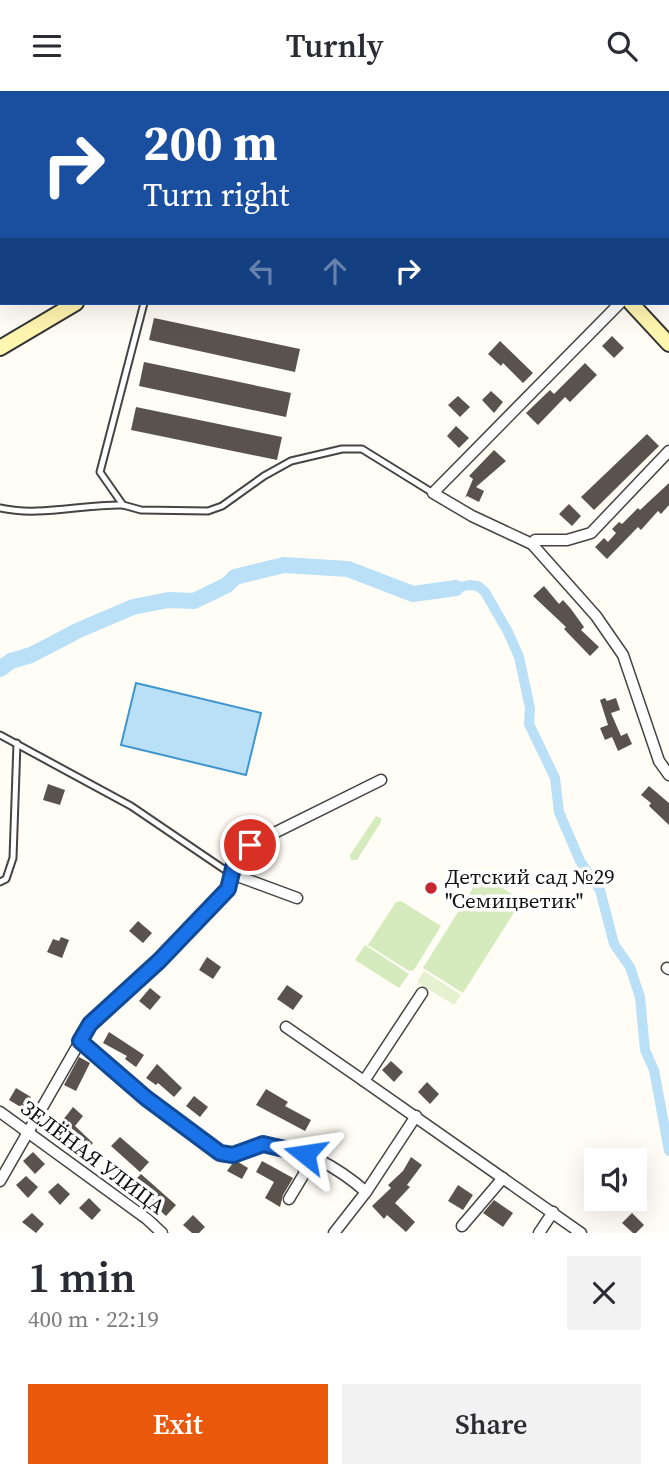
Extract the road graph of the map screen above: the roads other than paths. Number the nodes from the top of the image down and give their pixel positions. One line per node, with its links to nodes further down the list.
1 (73, 305): 6 (main road)
2 (144, 305): 9 (lane)
3 (618, 305): 8 (street)
4 (633, 305): 5 (main road)
5 (669, 344)
6 (0, 348)
7 (669, 451): 11 (street)
8 (433, 493): 9 (lane); 11 (street)
9 (123, 505): 10 (lane)
10 (0, 508)
11 (532, 544): 15 (street)
12 (0, 735): 13 (lane)
13 (17, 743): 18 (lane); 19 (lane)
14 (669, 753): 15 (street)
15 (659, 761): 16 (street)
16 (669, 775)
17 (381, 781): 18 (street)
18 (232, 874): 20 (street); 23 (street)
19 (0, 882)
20 (297, 898)
21 (422, 993): 24 (street)
22 (286, 1027): 24 (street)
23 (80, 1041): 27 (street); 28 (street)
24 (364, 1081): 26 (street)
25 (0, 1112): 27 (street, ЗЕЛЁНАЯ УЛИЦА)
26 (416, 1116): 29 (street); 31 (street)
27 (28, 1132): 30 (street); 35 (street, ЗЕЛЁНАЯ УЛИЦА)
28 (305, 1154): 31 (street); 32 (street)
29 (503, 1178): 33 (street); 34 (street)
30 (0, 1181)
31 (366, 1192): 36 (street)
32 (289, 1199)
33 (553, 1212): 37 (street); 38 (street)
34 (462, 1226)
35 (162, 1233)
36 (334, 1233)
37 (539, 1233)
38 (581, 1233)

